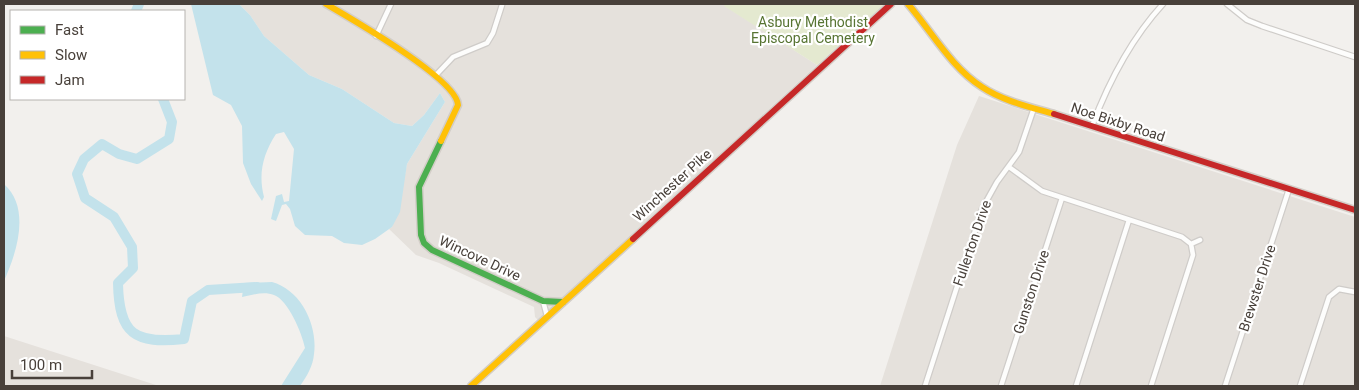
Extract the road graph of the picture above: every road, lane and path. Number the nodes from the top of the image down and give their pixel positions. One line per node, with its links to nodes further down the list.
1 (326, 4): 8 (street, Wincove Drive)
2 (390, 4): 8 (street)
3 (503, 4): 10 (street)
4 (891, 4): 22 (street, Winchester Pike)
5 (908, 4): 11 (street, Noe Bixby Road)
6 (1163, 4): 12 (street)
7 (1227, 4): 9 (street)
8 (376, 36): 10 (street, Wincove Drive)
9 (1355, 57)
10 (436, 75): 21 (street, Wincove Drive)
11 (1034, 108): 12 (street, Noe Bixby Road); 13 (street, Fullerton Drive)
12 (1092, 126): 14 (street, Noe Bixby Road)
13 (1008, 167): 15 (street); 25 (street, Fullerton Drive)
14 (1289, 189): 16 (street, Noe Bixby Road); 29 (street, Brewster Drive)
15 (1062, 198): 17 (street); 26 (street, Gunston Drive)
16 (1355, 210)
17 (1129, 220): 19 (street); 27 (street)
18 (1200, 240): 19 (street)
19 (1192, 244): 28 (street)
20 (1355, 292): 30 (street)
21 (543, 301): 22 (street, Wincove Drive); 23 (street)
22 (563, 302): 23 (street, Winchester Pike)
23 (547, 316): 24 (street, Winchester Pike)
24 (471, 386)
25 (925, 386)
26 (1001, 386)
27 (1076, 386)
28 (1151, 386)
29 (1225, 386)
30 (1300, 386)

